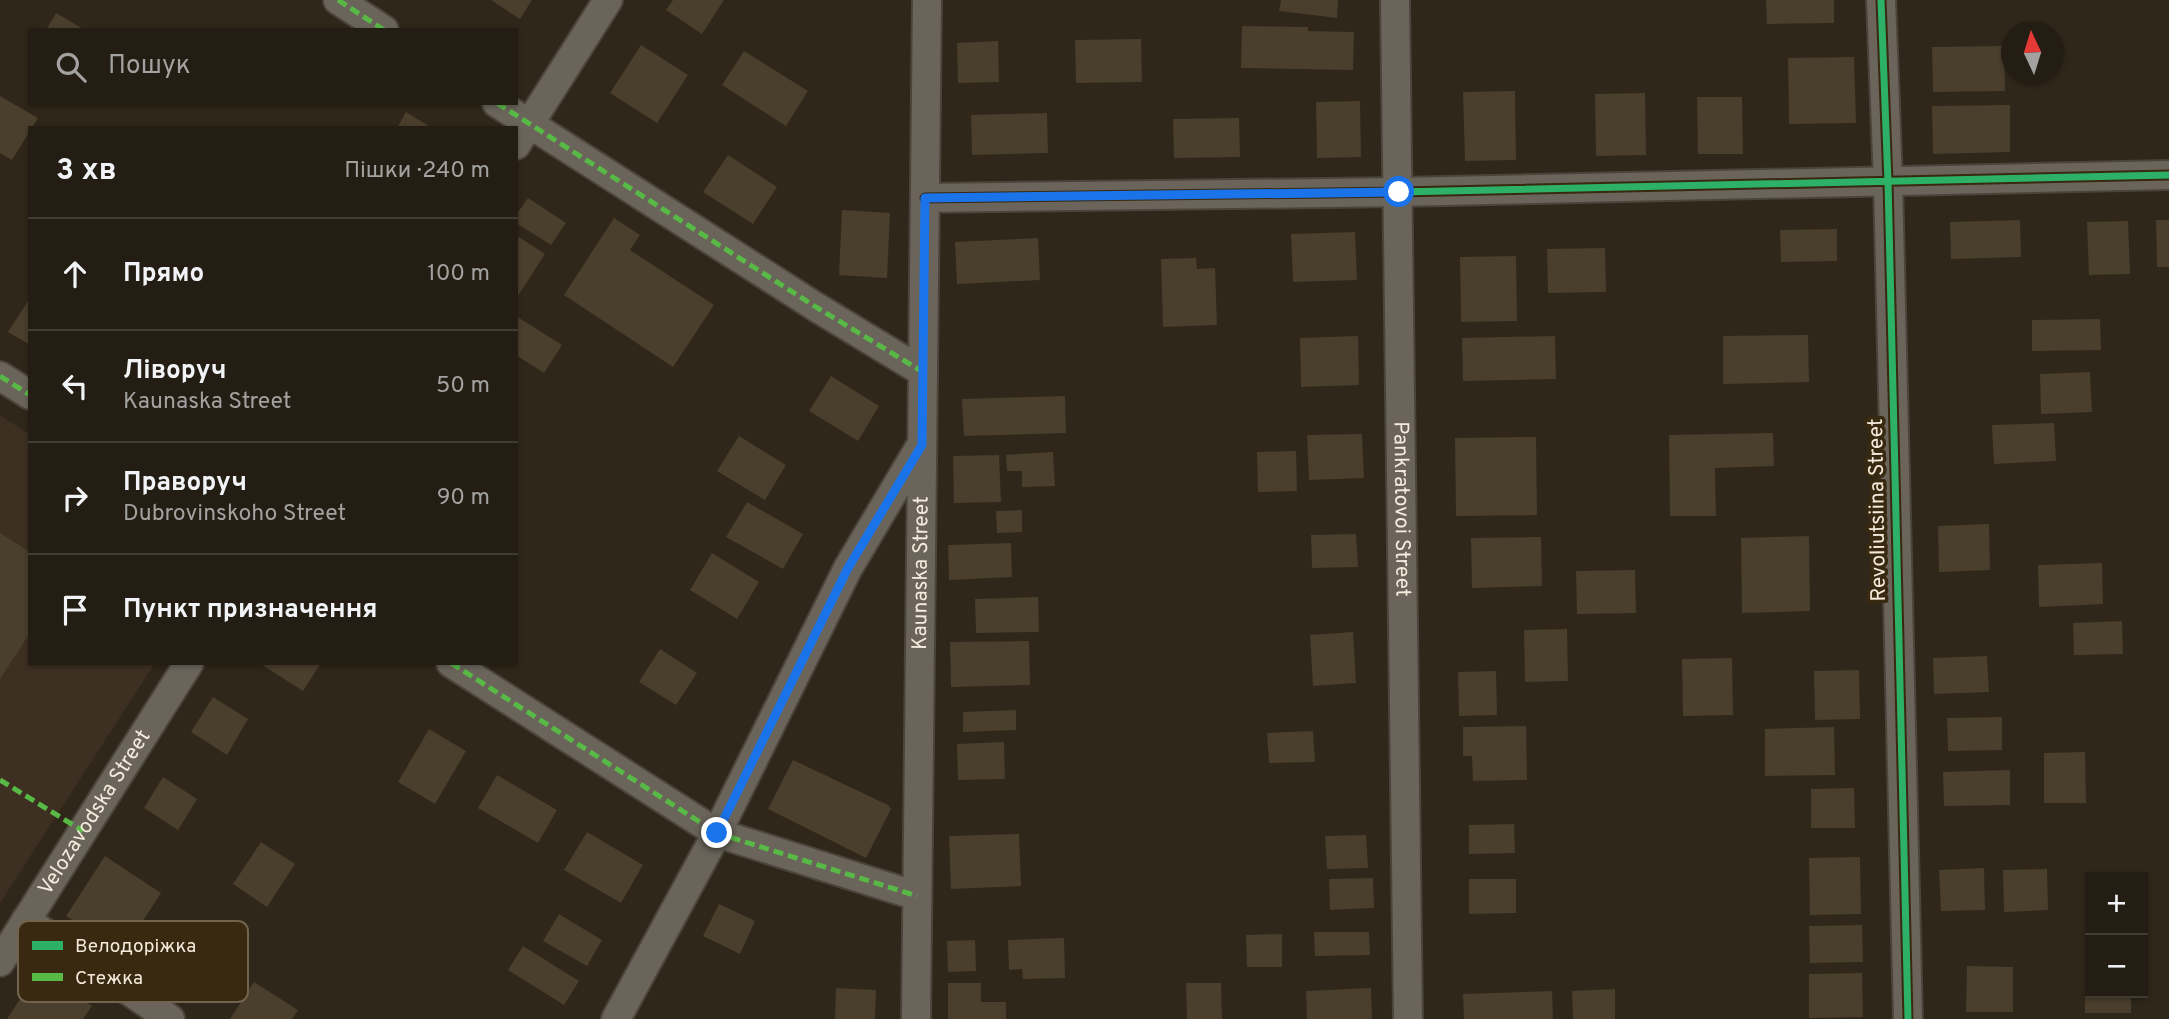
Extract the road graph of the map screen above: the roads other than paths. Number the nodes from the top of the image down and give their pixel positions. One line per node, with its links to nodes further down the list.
1 (338, 0): 6 (street)
2 (608, 0): 9 (street)
3 (927, 0): 13 (street, Kaunaska Street)
4 (1395, 0): 12 (street, Pankratovoi Street)
5 (1881, 0): 11 (street, Revoliutsiina Street)
6 (381, 28)
7 (499, 105): 8 (street)
8 (516, 126)
9 (523, 134): 14 (street)
10 (2169, 175): 11 (street)
11 (1888, 182): 12 (street); 30 (street, Revoliutsiina Street)
12 (1399, 192): 13 (street); 29 (street, Pankratovoi Street)
13 (925, 198): 14 (street, Kaunaska Street)
14 (923, 372): 17 (street, Kaunaska Street)
15 (0, 376): 16 (street)
16 (28, 394)
17 (922, 445): 20 (street); 21 (street, Kaunaska Street)
18 (188, 665): 22 (street, Velozavodska Street)
19 (454, 665): 20 (street)
20 (717, 833): 21 (street); 27 (street)
21 (917, 896): 28 (street, Kaunaska Street)
22 (26, 920)
23 (18, 933): 24 (street, Velozavodska Street)
24 (0, 962)
25 (145, 1002): 26 (street)
26 (170, 1019)
27 (616, 1019)
28 (916, 1019)
29 (1408, 1019)
30 (1908, 1019)

